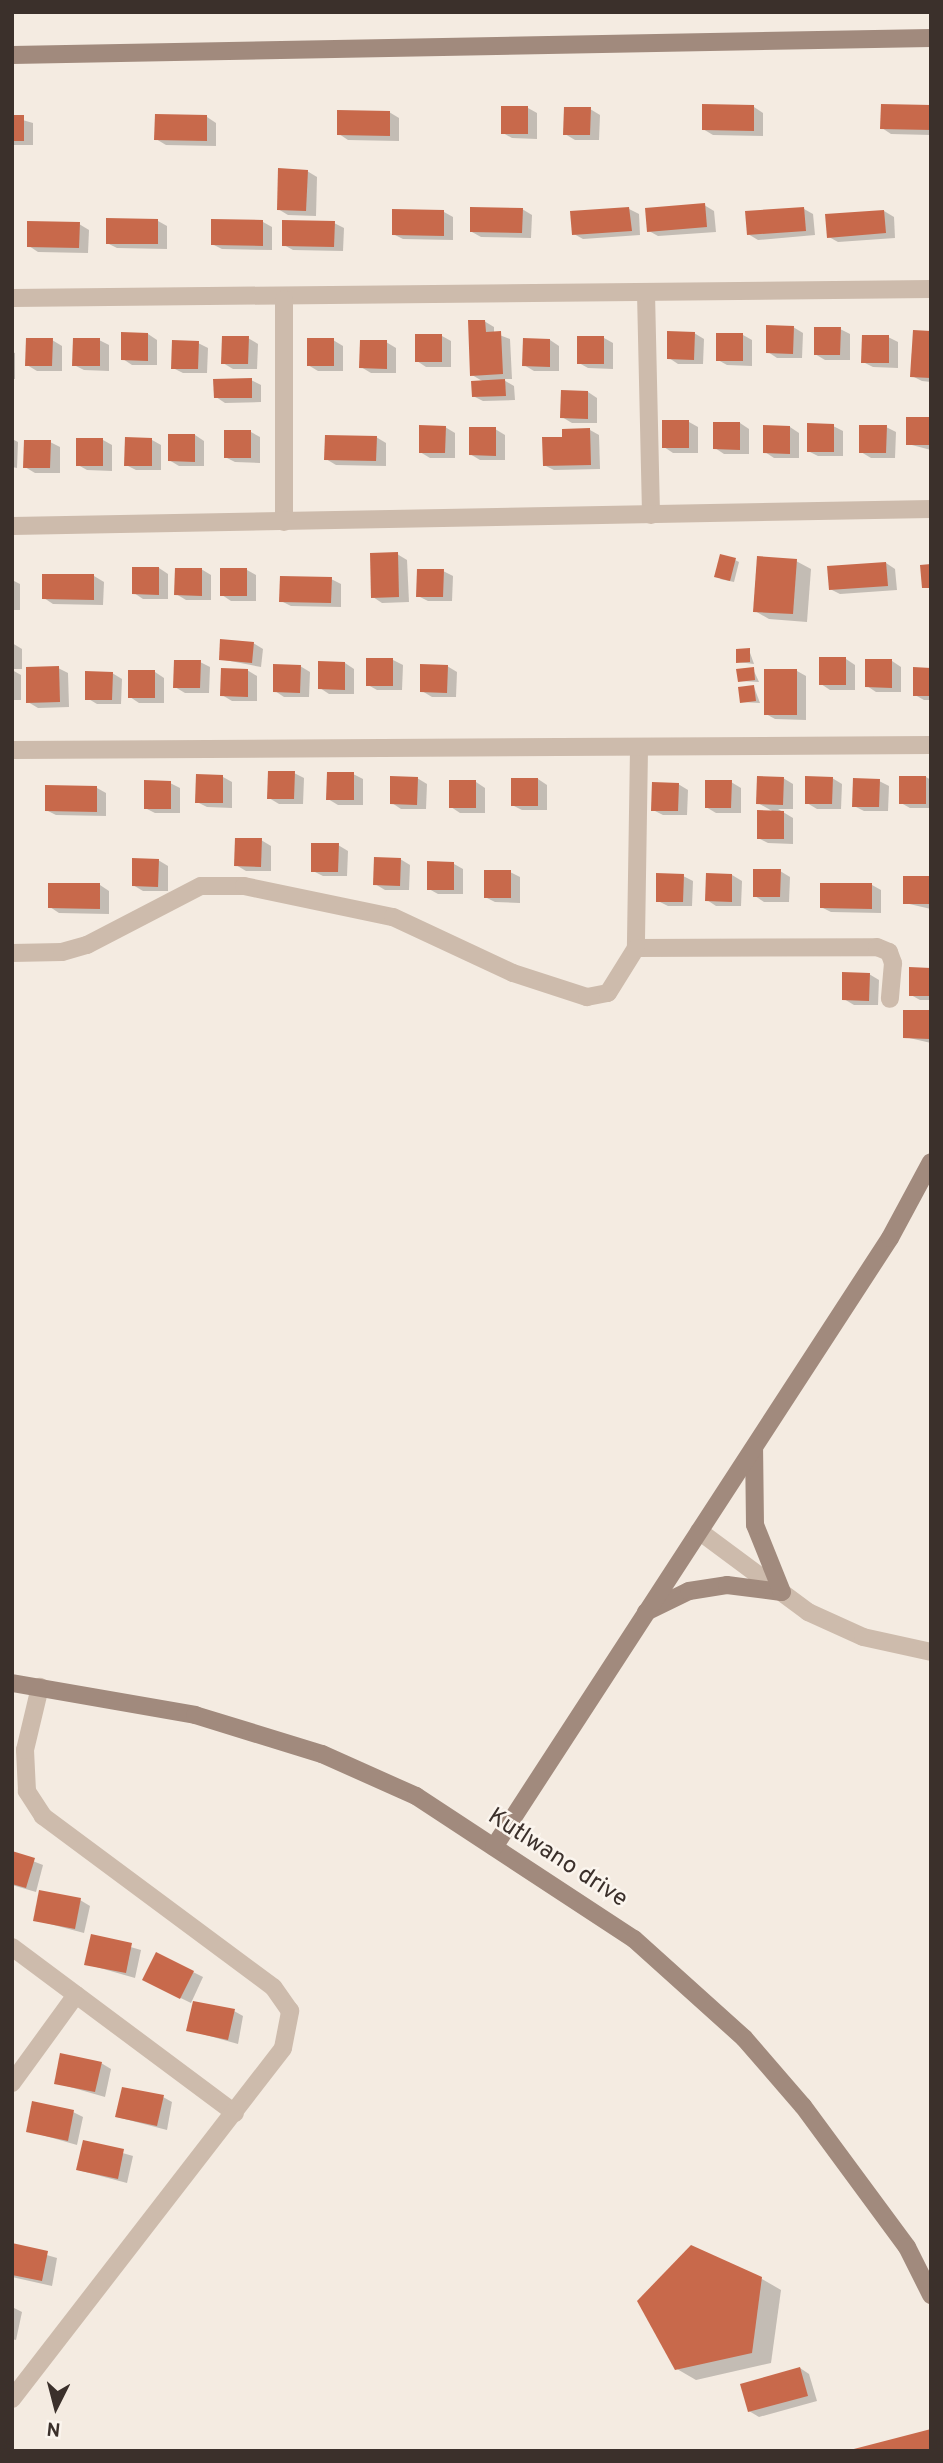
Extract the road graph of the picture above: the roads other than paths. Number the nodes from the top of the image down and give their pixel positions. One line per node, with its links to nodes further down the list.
1 (931, 38): 2 (street)
2 (12, 55)
3 (931, 289): 4 (street)
4 (646, 293): 6 (street); 8 (street)
5 (12, 298): 6 (street)
6 (284, 299): 9 (street)
7 (931, 509): 8 (street)
8 (651, 515): 9 (street)
9 (284, 522): 10 (street)
10 (12, 526)
11 (931, 745): 12 (street)
12 (639, 749): 13 (street); 14 (street)
13 (12, 750)
14 (636, 948): 15 (street); 16 (street)
15 (12, 953)
16 (890, 999)
17 (931, 1162): 18 (street)
18 (754, 1446): 19 (street); 20 (street)
19 (699, 1531): 20 (street); 21 (street)
20 (782, 1592): 21 (street); 22 (street)
21 (646, 1612): 25 (street)
22 (931, 1652)
23 (12, 1683): 24 (street, Kutlwano drive)
24 (40, 1687): 25 (street, Kutlwano drive); 29 (street)
25 (494, 1847): 30 (street, Kutlwano drive)
26 (12, 1947): 27 (street)
27 (76, 1995): 28 (street); 29 (street)
28 (12, 2082)
29 (235, 2113): 31 (street)
30 (931, 2295)
31 (12, 2399)

